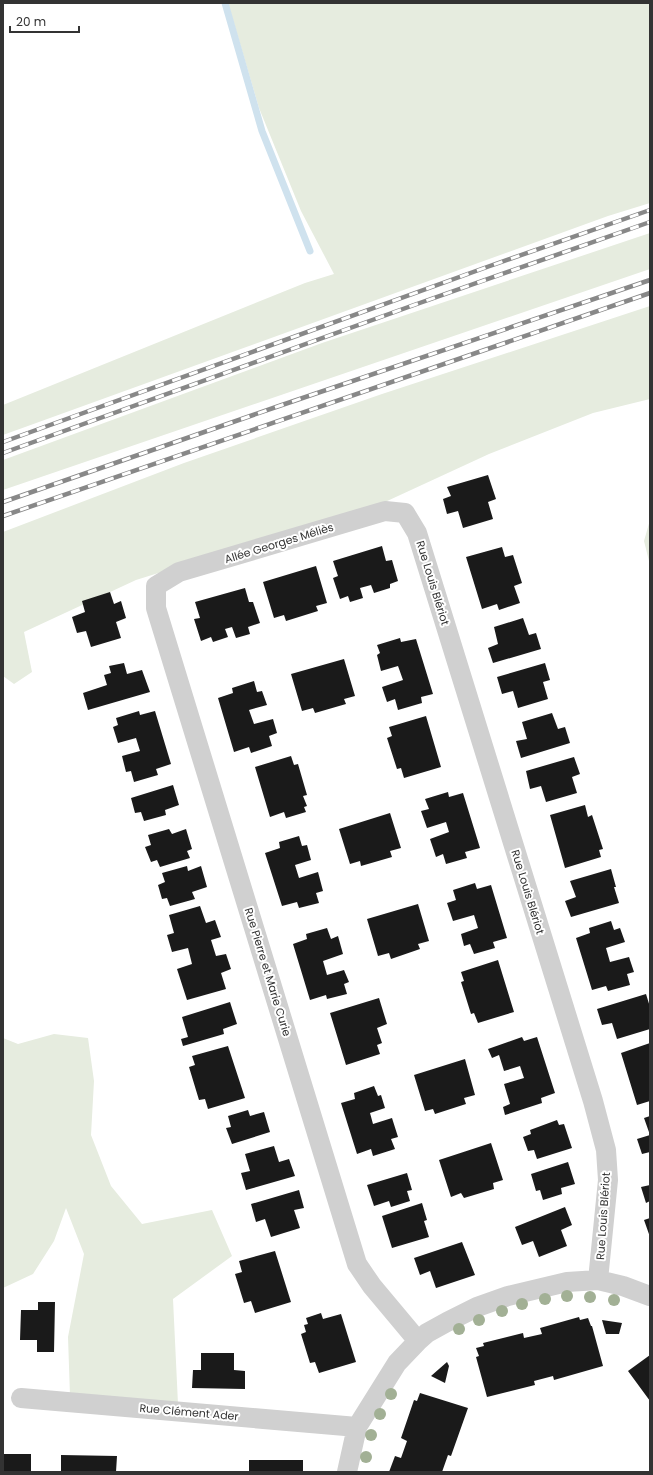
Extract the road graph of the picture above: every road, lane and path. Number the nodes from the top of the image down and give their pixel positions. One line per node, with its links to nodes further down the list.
1 (405, 513): 2 (street, Allée Georges Méliès); 3 (street, Rue Louis Blériot)
2 (156, 586): 5 (street, Rue Pierre et Marie Curie)
3 (598, 1280): 4 (street); 5 (street)
4 (650, 1296)
5 (418, 1341): 7 (street)
6 (21, 1398): 7 (street, Rue Clément Ader)
7 (357, 1427): 8 (street)
8 (347, 1472)

